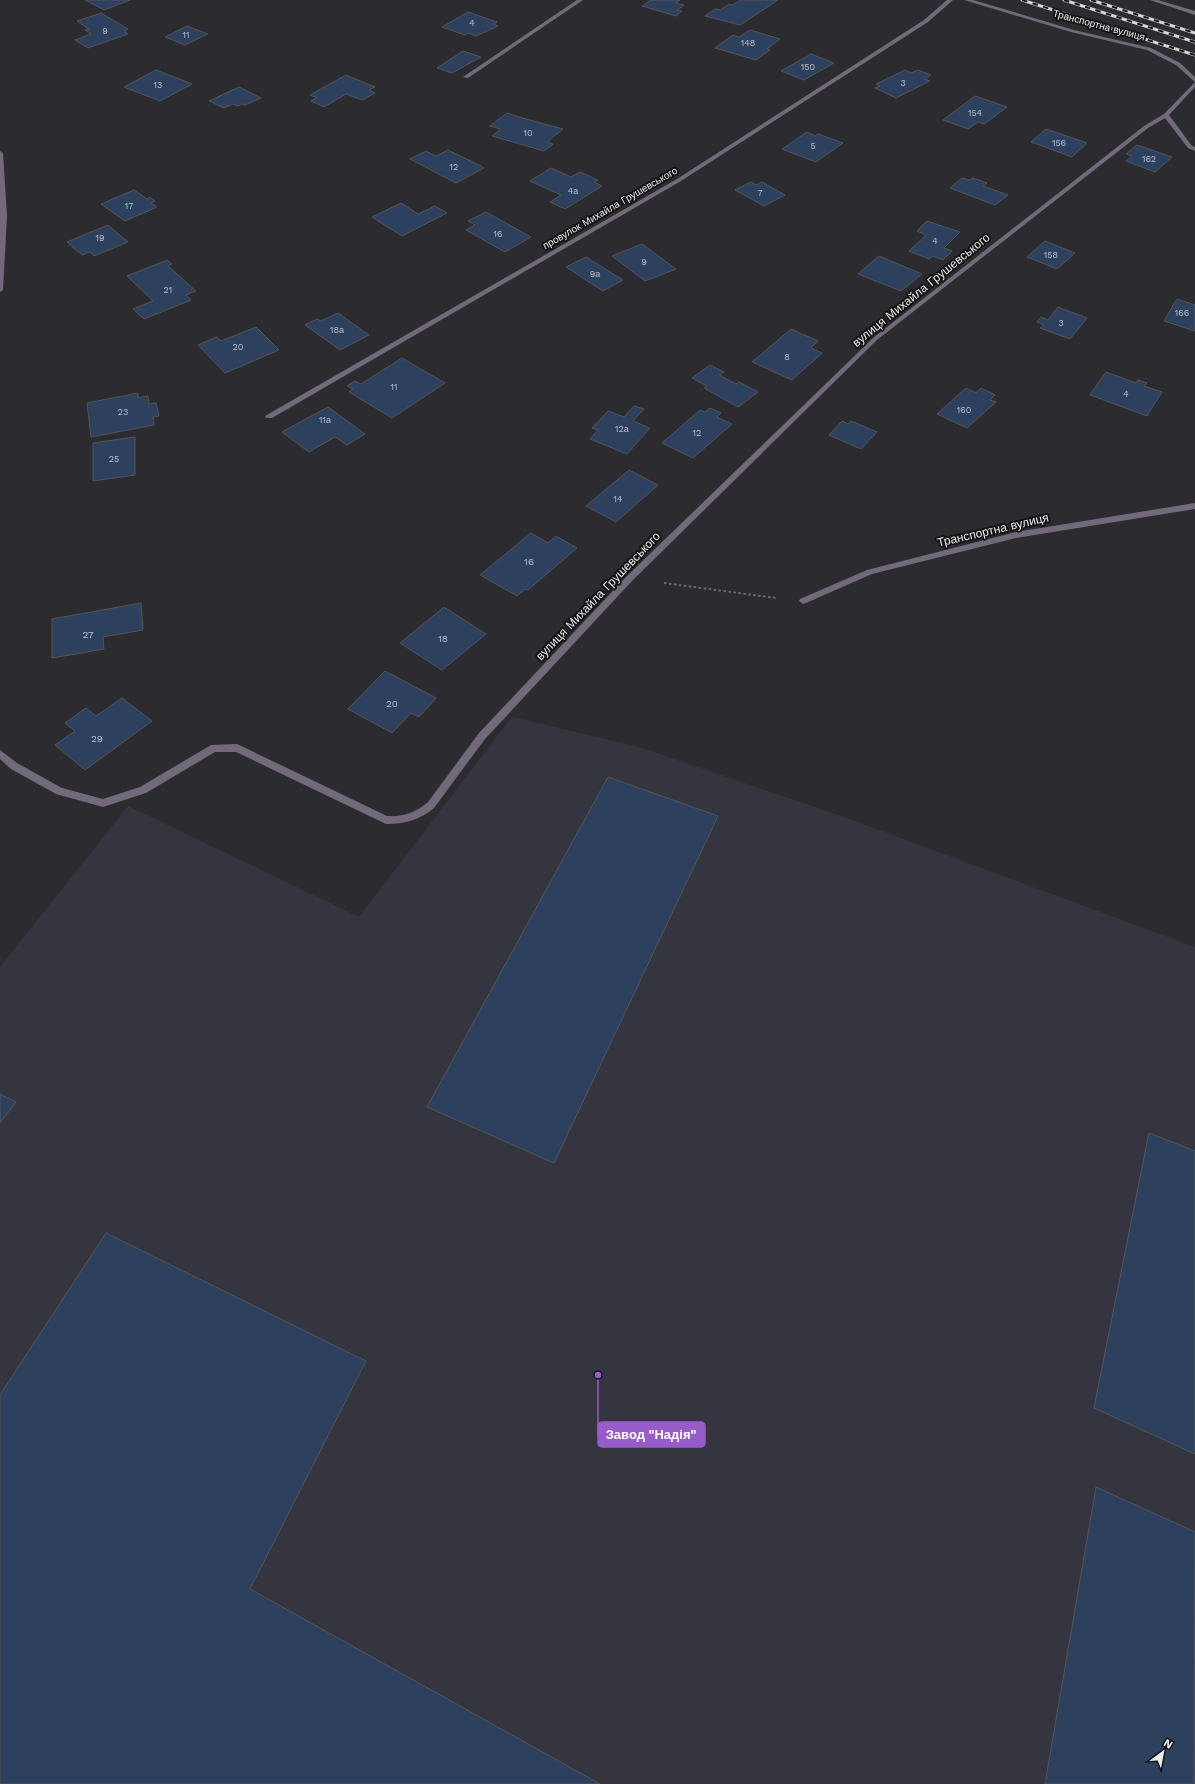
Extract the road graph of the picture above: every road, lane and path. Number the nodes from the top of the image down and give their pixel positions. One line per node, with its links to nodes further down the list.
1 (580, 0): 6 (street)
2 (950, 0): 13 (street, провулок Михайла Грушевського)
3 (967, 0): 7 (street, Транспортна вулиця)
4 (1153, 0): 5 (street)
5 (1195, 13)
6 (466, 77)
7 (1195, 80)
8 (1195, 84): 9 (street)
9 (1166, 115): 10 (street); 15 (street, вулиця Михайла Грушевського)
10 (1195, 150)
11 (0, 154): 12 (street)
12 (0, 290)
13 (269, 416)
14 (1195, 506): 16 (street, Транспортна вулиця)
15 (629, 579): 16 (path); 17 (street, вулиця Михайла Грушевського)
16 (803, 601)
17 (0, 754)

